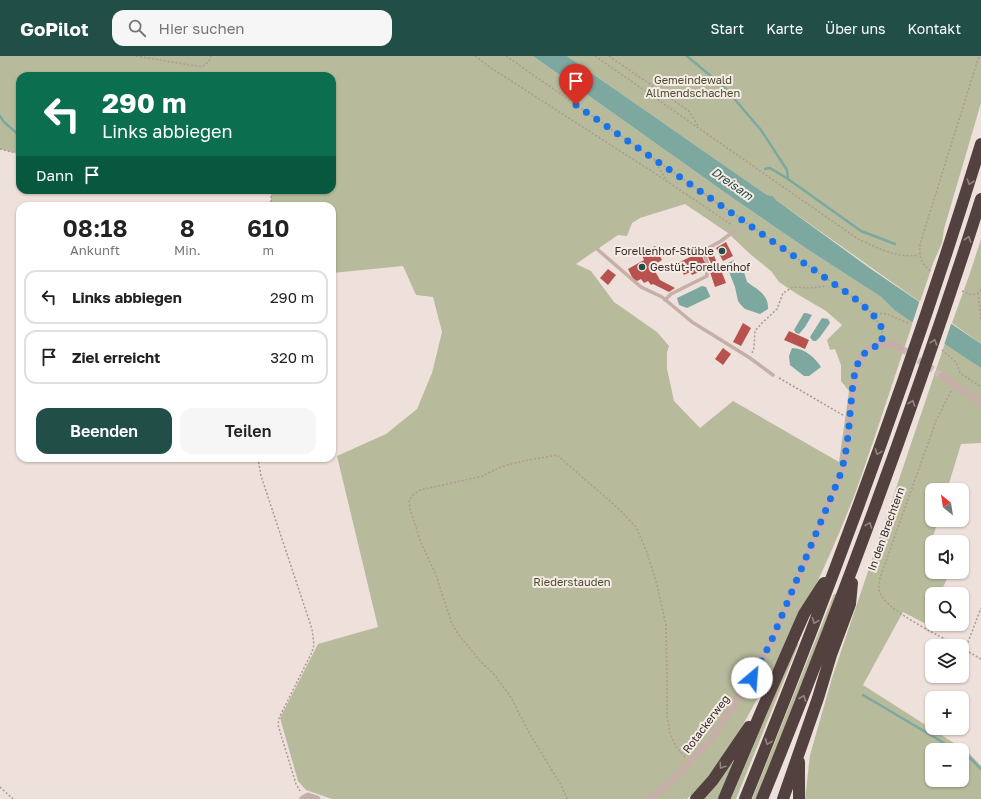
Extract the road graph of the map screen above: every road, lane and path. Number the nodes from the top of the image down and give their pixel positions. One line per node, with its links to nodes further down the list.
1 (136, 56): 2 (path)
2 (211, 56)
3 (475, 56): 13 (path)
4 (506, 56): 12 (path)
5 (595, 56): 8 (path)
6 (609, 56): 8 (path)
7 (979, 56): 17 (path)
8 (699, 128): 17 (path)
9 (981, 144): 38 (highway, one-way to 38)
10 (0, 149): 11 (path)
11 (16, 153)
12 (653, 159): 13 (path); 24 (path)
13 (668, 181): 15 (path)
14 (981, 199): 39 (highway, one-way to 14)
15 (737, 229): 23 (lane)
16 (597, 249): 23 (lane)
17 (919, 256): 18 (path)
18 (929, 271)
19 (827, 286): 30 (path)
20 (981, 289): 21 (path)
21 (978, 293): 22 (path); 25 (path)
22 (966, 294)
23 (665, 300): 30 (lane)
24 (872, 313): 26 (path); 27 (path)
25 (981, 319)
26 (908, 323)
27 (882, 344): 28 (street); 36 (street, Rotackerweg)
28 (901, 348)
29 (942, 350): 34 (path)
30 (750, 358): 31 (lane)
31 (773, 375): 36 (path)
32 (942, 376): 33 (street)
33 (954, 384): 35 (street); 41 (path, In den Brechtern)
34 (981, 387)
35 (981, 403)
36 (850, 419): 47 (street, Rotackerweg)
37 (259, 462): 49 (path)
38 (839, 558): 45 (highway); 56 (highway, one-way to 56)
39 (855, 562): 46 (highway); 57 (highway, one-way to 39)
40 (981, 608): 42 (path)
41 (946, 639)
42 (969, 640)
43 (969, 652): 44 (path)
44 (981, 659)
45 (761, 712): 54 (highway, one-way to 54); 55 (highway)
46 (799, 754): 58 (highway); 59 (highway)
47 (691, 762): 52 (path); 53 (street, Rotackerweg)
48 (0, 787): 50 (path)
49 (304, 798): 51 (street)
50 (13, 799)
51 (317, 799)
52 (567, 799)
53 (649, 799)
54 (696, 799)
55 (724, 799)
56 (745, 799)
57 (762, 799)
58 (783, 799)
59 (799, 799)

